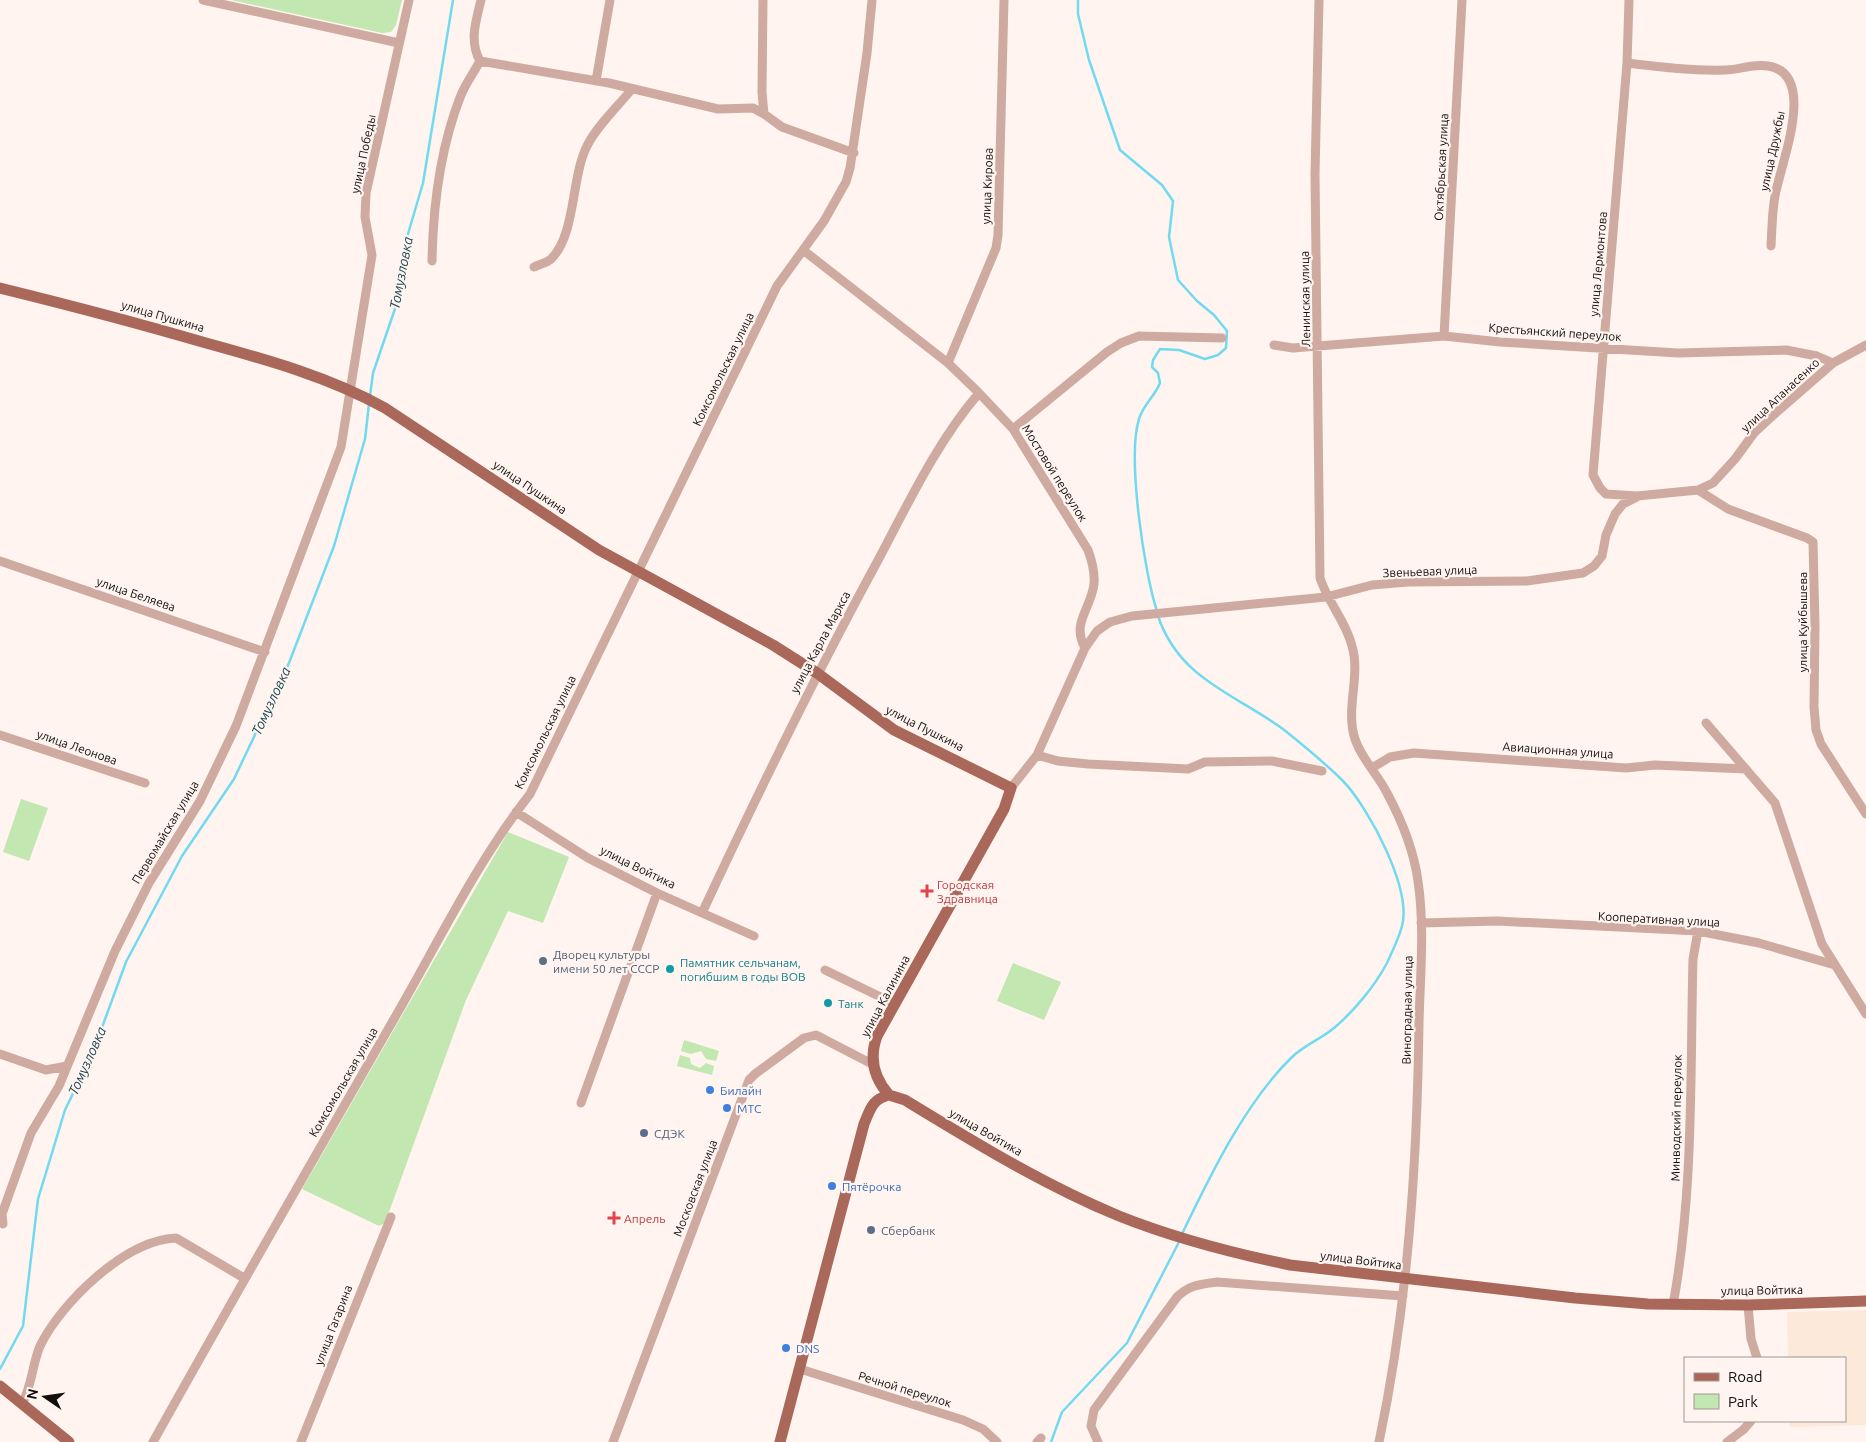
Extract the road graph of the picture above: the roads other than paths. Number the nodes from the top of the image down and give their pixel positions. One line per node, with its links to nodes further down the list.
1 (203, 0): 11 (street)
2 (409, 0): 11 (street, улица Победы)
3 (481, 0): 12 (street)
4 (610, 0): 14 (street)
5 (763, 0): 16 (street)
6 (872, 0): 17 (street, Комсомольская улица)
7 (1004, 0): 29 (street, улица Кирова)
8 (1319, 0): 27 (street, Ленинская улица)
9 (1462, 0): 23 (street, Октябрьская улица)
10 (1629, 0): 13 (street, улица Лермонтова)
11 (399, 43): 31 (street, улица Победы)
12 (480, 61): 14 (street); 20 (street)
13 (1627, 63): 18 (street, улица Дружбы); 28 (street, улица Лермонтова)
14 (596, 81): 15 (street)
15 (632, 89): 16 (street); 21 (street)
16 (764, 114): 17 (street)
17 (854, 152): 19 (street, Комсомольская улица)
18 (1771, 246)
19 (803, 250): 29 (street, Мостовой переулок); 37 (street, Комсомольская улица)
20 (432, 261)
21 (534, 267)
22 (0, 288): 31 (main road, улица Пушкина)
23 (1444, 336): 27 (street, Крестьянский переулок); 28 (street, Крестьянский переулок)
24 (1222, 338): 33 (street)
25 (1274, 345): 27 (street, Крестьянский переулок)
26 (1866, 345): 30 (street, улица Апанасенко)
27 (1318, 346): 38 (street, Ленинская улица)
28 (1604, 348): 30 (street, Крестьянский переулок); 35 (street, улица Лермонтова)
29 (948, 363): 32 (street, Мостовой переулок)
30 (1833, 363): 34 (street, улица Апанасенко)
31 (352, 390): 37 (main road, улица Пушкина); 41 (street, Первомайская улица)
32 (980, 393): 33 (street, Мостовой переулок); 42 (street, улица Карла Маркса)
33 (1013, 429): 40 (street, Мостовой переулок)
34 (1698, 490): 35 (street, улица Апанасенко); 52 (street, улица Куйбышева)
35 (1637, 496): 38 (street, Звеньевая улица)
36 (0, 561): 41 (street, улица Беляева)
37 (638, 570): 42 (main road, улица Пушкина); 51 (street, Комсомольская улица)
38 (1326, 597): 39 (street, Звеньевая улица); 46 (street, Виноградная улица)
39 (1143, 615): 40 (street, улица Калинина)
40 (1084, 648): 45 (street, улица Калинина)
41 (265, 652): 64 (street, Первомайская улица)
42 (817, 673): 50 (main road, улица Пушкина); 54 (street, улица Карла Маркса)
43 (1706, 723): 47 (street)
44 (0, 734): 49 (street, улица Леонова)
45 (1037, 755): 48 (street); 50 (street, улица Калинина)
46 (1372, 768): 47 (street, Авиационная улица); 55 (street, Виноградная улица)
47 (1746, 769): 58 (street)
48 (1322, 771)
49 (145, 783)
50 (1011, 788): 60 (main road, улица Калинина)
51 (516, 812): 53 (street, улица Войтика); 69 (street, Комсомольская улица)
52 (1866, 814)
53 (657, 893): 54 (street, улица Войтика); 66 (street)
54 (702, 912): 57 (street, улица Войтика)
55 (1421, 923): 56 (street, Кооперативная улица); 70 (street, Виноградная улица)
56 (1698, 931): 58 (street, Кооперативная улица); 73 (street, Минводский переулок)
57 (754, 936)
58 (1835, 965): 61 (street)
59 (826, 970): 60 (street)
60 (895, 1004): 63 (main road, улица Калинина)
61 (1866, 1014)
62 (0, 1054): 64 (street)
63 (874, 1065): 65 (main road, улица Калинина); 83 (street, Московская улица)
64 (67, 1066): 68 (street, Первомайская улица)
65 (888, 1095): 70 (main road, улица Войтика); 76 (main road)
66 (581, 1103)
67 (391, 1217): 82 (street, улица Гагарина)
68 (3, 1224)
69 (244, 1278): 78 (street); 81 (street, Комсомольская улица)
70 (1406, 1279): 71 (street, Виноградная улица); 73 (main road, улица Войтика)
71 (1404, 1296): 86 (street); 87 (street, Виноградная улица)
72 (1866, 1301): 74 (main road, улица Войтика)
73 (1673, 1305): 74 (main road, улица Войтика)
74 (1748, 1305): 75 (street)
75 (1757, 1357)
76 (800, 1370): 84 (main road); 85 (street, Речной переулок)
77 (4, 1389): 78 (main road)
78 (22, 1404): 80 (main road)
79 (1750, 1422): 88 (street)
80 (69, 1442)
81 (153, 1442)
82 (300, 1442)
83 (613, 1442)
84 (780, 1442)
85 (997, 1442)
86 (1098, 1442)
87 (1379, 1442)
88 (1727, 1442)

